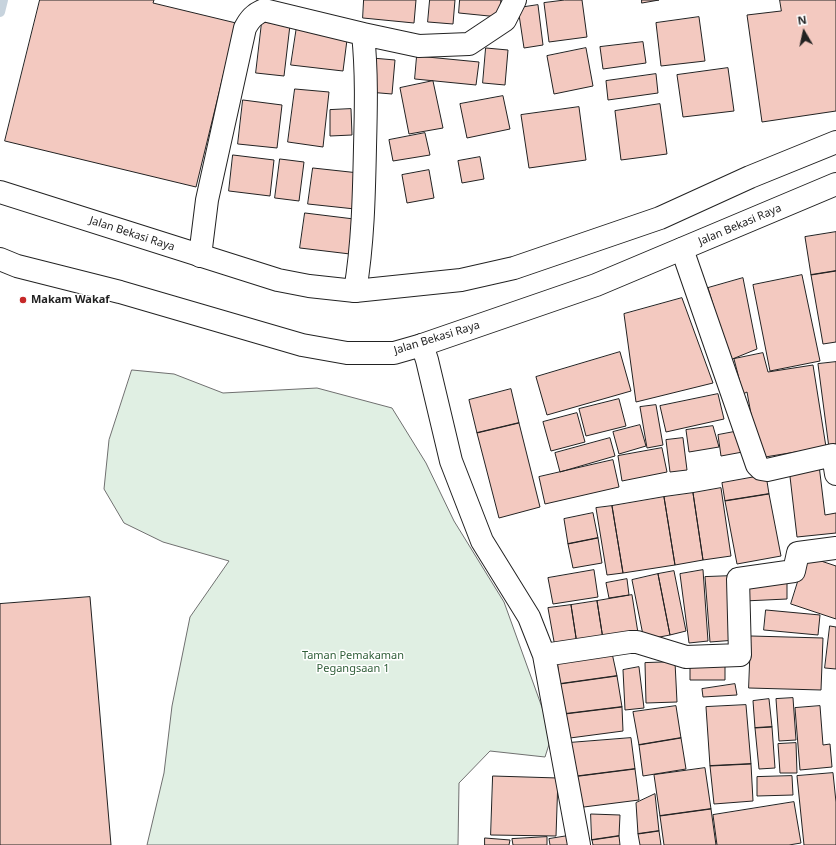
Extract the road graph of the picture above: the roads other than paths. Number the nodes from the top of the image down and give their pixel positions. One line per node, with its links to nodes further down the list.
1 (515, 0): 2 (main road)
2 (363, 34): 7 (main road); 9 (main road)
3 (836, 142): 9 (main road, Jalan Bekasi Raya)
4 (836, 184): 6 (main road, Jalan Bekasi Raya)
5 (0, 192): 7 (main road, Jalan Bekasi Raya)
6 (682, 249): 10 (main road, Jalan Bekasi Raya); 11 (main road)
7 (200, 256): 9 (main road, Jalan Bekasi Raya)
8 (0, 259): 10 (main road, Jalan Bekasi Raya)
9 (355, 291)
10 (422, 345): 13 (main road)
11 (836, 474)
12 (836, 548): 13 (main road)
13 (544, 655): 14 (main road)
14 (579, 845)

